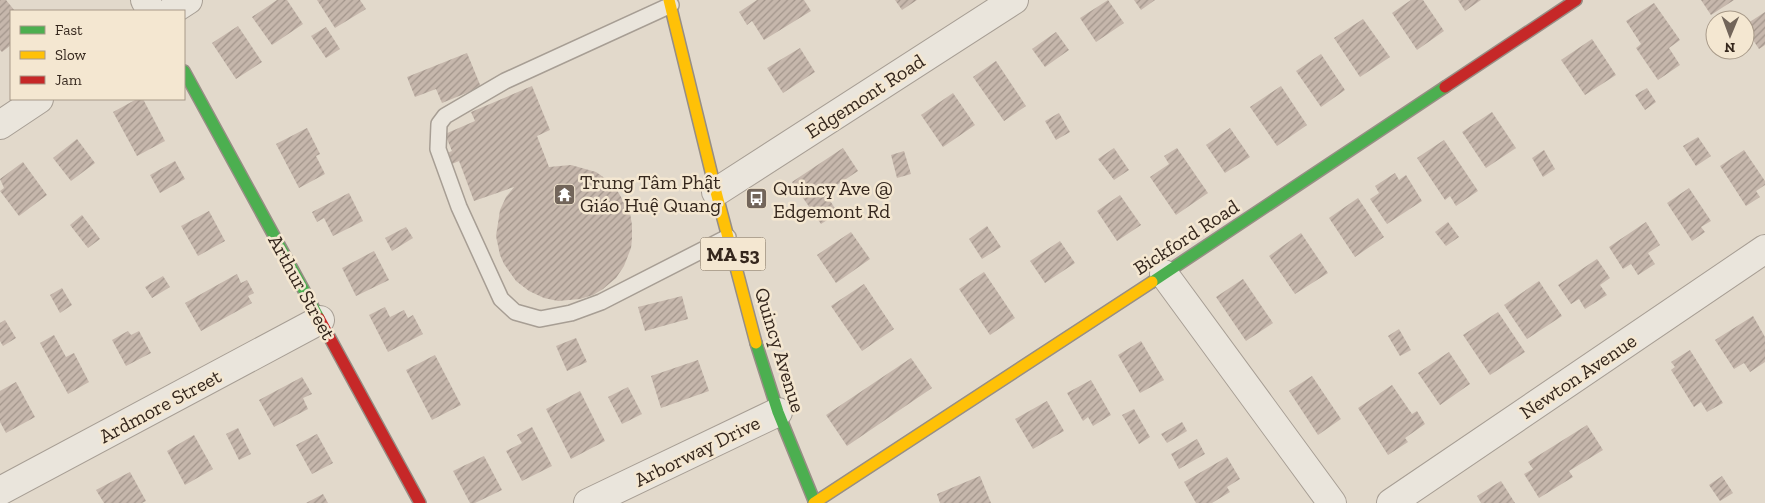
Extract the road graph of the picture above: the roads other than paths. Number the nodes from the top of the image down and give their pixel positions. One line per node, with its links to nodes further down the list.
1 (188, 0): 5 (street)
2 (1014, 0): 9 (street, Edgemont Road)
3 (1576, 0): 12 (street, Bickford Road)
4 (670, 2): 9 (street, Quincy Avenue / MA 53); 10 (lane)
5 (172, 10)
6 (185, 73): 13 (street, Arthur Street)
7 (38, 100): 8 (street)
8 (0, 125)
9 (716, 192): 10 (street, Quincy Avenue / MA 53)
10 (728, 237): 14 (street, Quincy Avenue / MA 53)
11 (1765, 249): 20 (street, Newton Avenue)
12 (1164, 274): 18 (street, Bickford Road); 19 (street)
13 (320, 320): 15 (street, Ardmore Street); 16 (street, Arthur Street)
14 (778, 412): 17 (street, Arborway Drive); 18 (street, Quincy Avenue / MA 53)
15 (0, 492)
16 (420, 503)
17 (588, 503)
18 (814, 503)
19 (1332, 503)
20 (1390, 503)

